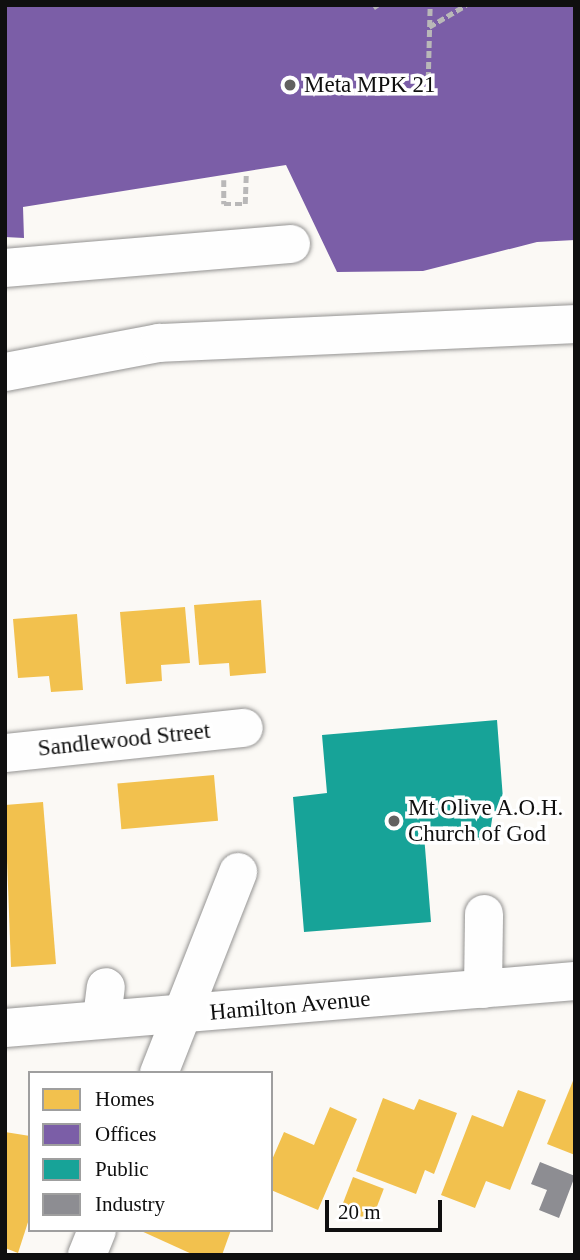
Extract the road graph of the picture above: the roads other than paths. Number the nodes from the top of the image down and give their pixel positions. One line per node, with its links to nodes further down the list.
1 (290, 244): 2 (street)
2 (5, 268)
3 (575, 324): 4 (street)
4 (5, 372)
5 (244, 728): 6 (street, Sandlewood Street)
6 (5, 753)
7 (238, 872): 11 (street)
8 (484, 914): 10 (street)
9 (575, 981): 10 (street, Hamilton Avenue)
10 (483, 989): 11 (street, Hamilton Avenue)
11 (181, 1016): 12 (street, Hamilton Avenue); 13 (street)
12 (5, 1028)
13 (160, 1071)
14 (96, 1232): 15 (street)
15 (87, 1255)

